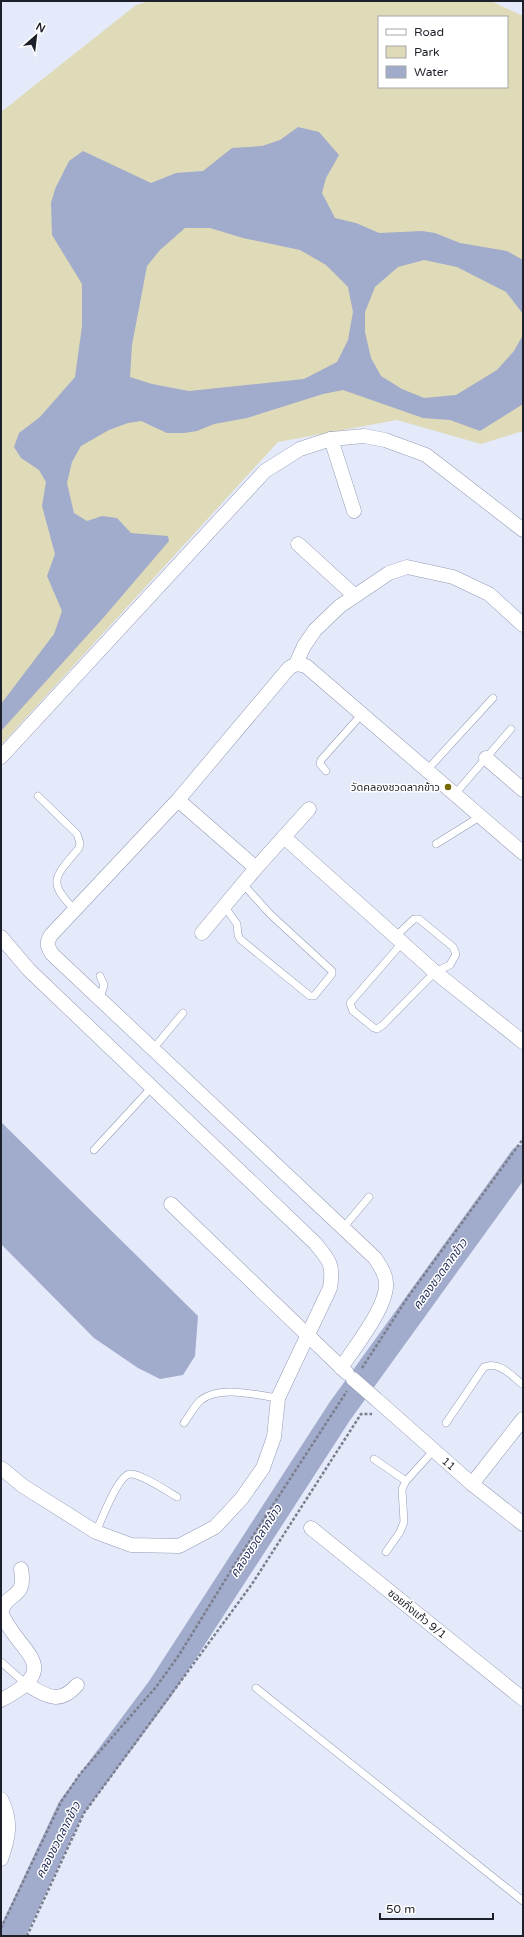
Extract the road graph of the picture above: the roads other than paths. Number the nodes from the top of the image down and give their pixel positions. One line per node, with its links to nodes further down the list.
1 (331, 439): 2 (street); 3 (street); 11 (street)
2 (354, 511)
3 (523, 530)
4 (298, 544): 5 (street)
5 (356, 596): 6 (street); 7 (street)
6 (523, 626)
7 (296, 664): 9 (street); 18 (street)
8 (493, 698): 13 (lane)
9 (362, 714): 13 (street); 14 (lane)
10 (511, 729): 12 (lane)
11 (1, 758)
12 (486, 758): 15 (street); 16 (lane)
13 (427, 770): 16 (street)
14 (326, 771)
15 (523, 790)
16 (455, 794): 20 (street)
17 (38, 796): 27 (lane)
18 (178, 800): 24 (street); 27 (street)
19 (309, 809): 21 (street)
20 (481, 816): 22 (lane); 23 (street)
21 (284, 837): 24 (street); 30 (street)
22 (436, 844)
23 (523, 853)
24 (256, 868): 25 (street)
25 (243, 884): 26 (street); 26 (lane)
26 (224, 906): 28 (street)
27 (75, 910): 33 (street)
28 (202, 933)
29 (1, 937): 37 (street)
30 (398, 940): 31 (street); 31 (lane); 31 (lane)
31 (435, 972): 35 (street)
32 (100, 976): 33 (lane)
33 (100, 998): 36 (street)
34 (183, 1014): 36 (lane)
35 (523, 1042)
36 (153, 1049): 41 (street)
37 (152, 1087): 38 (lane); 42 (street)
38 (94, 1150)
39 (369, 1197): 41 (lane)
40 (171, 1204): 42 (street, 11)
41 (343, 1228): 43 (street)
42 (307, 1336): 43 (street, 11); 45 (street)
43 (341, 1368): 49 (street, 11, bridge)
44 (522, 1384): 48 (lane)
45 (278, 1398): 47 (lane); 57 (street)
46 (523, 1419): 53 (street)
47 (184, 1423)
48 (446, 1423)
49 (434, 1450): 52 (lane); 53 (street, 11)
50 (374, 1459): 52 (lane)
51 (1, 1468): 57 (street)
52 (406, 1480): 58 (lane)
53 (472, 1484): 55 (street, 11)
54 (177, 1497): 57 (lane)
55 (523, 1524)
56 (312, 1528): 65 (street, ซอยกิ่งแก้ว 9/1)
57 (96, 1532)
58 (386, 1552)
59 (21, 1569): 60 (street)
60 (1, 1612): 62 (street)
61 (1, 1662): 62 (lane)
62 (26, 1684): 63 (street); 66 (street)
63 (77, 1685)
64 (256, 1688): 69 (lane)
65 (523, 1699)
66 (1, 1700)
67 (1, 1799): 68 (street)
68 (1, 1859)
69 (523, 1901)

